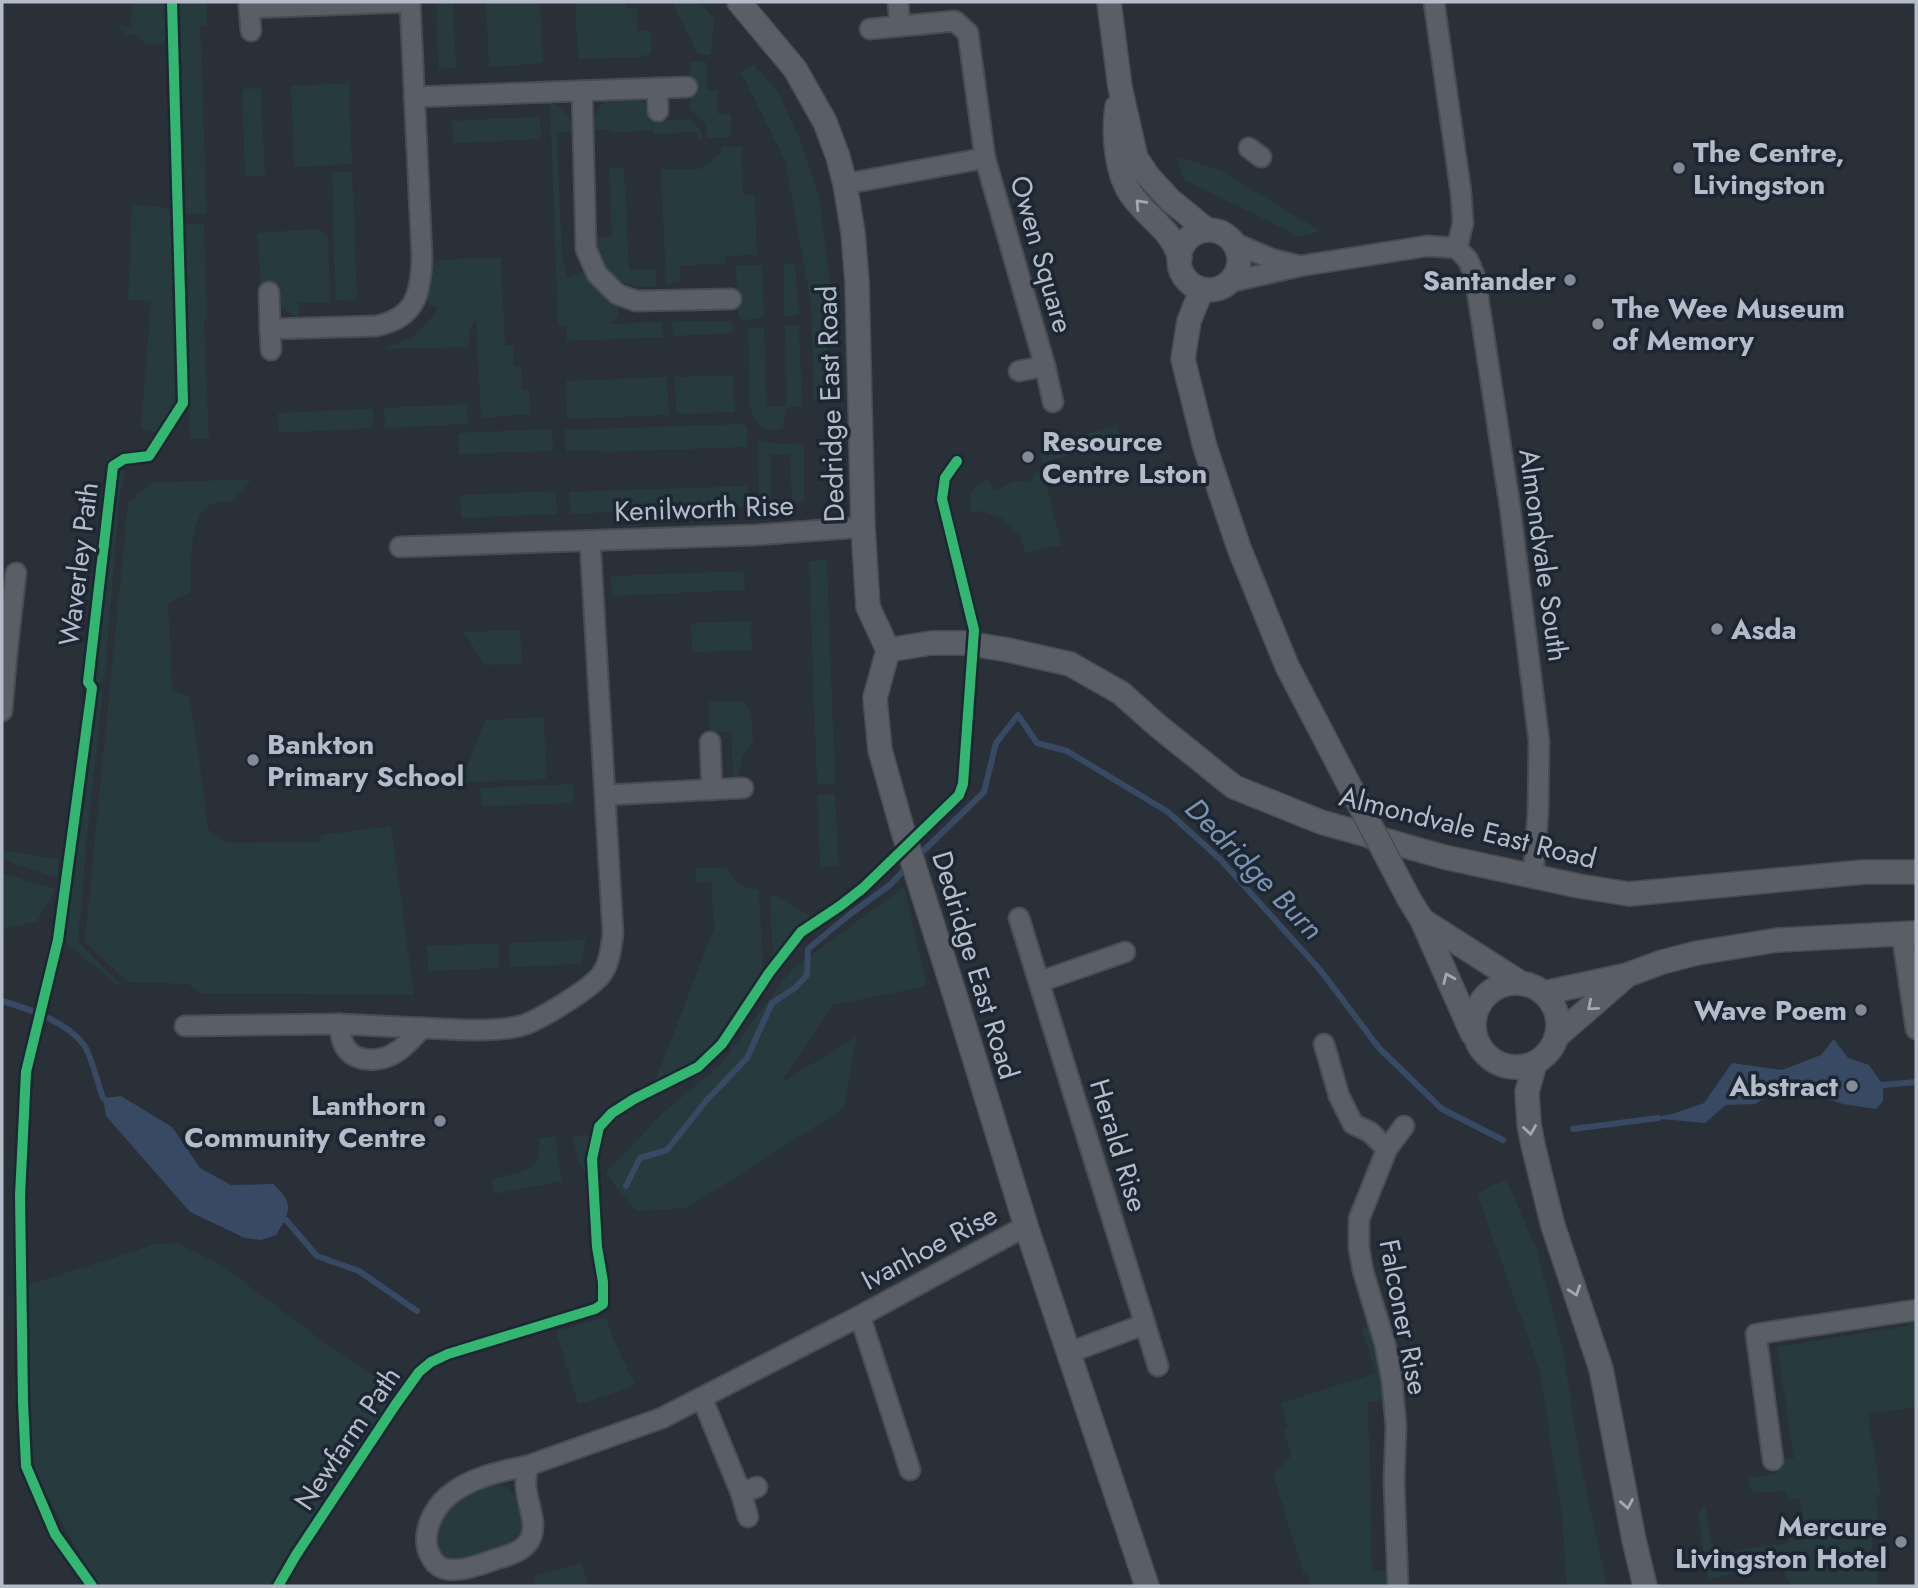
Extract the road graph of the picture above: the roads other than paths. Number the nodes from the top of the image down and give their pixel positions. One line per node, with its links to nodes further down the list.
1 (410, 2): 6 (street); 14 (street)
2 (739, 2): 17 (street, Dedridge East Road)
3 (898, 2): 8 (street)
4 (1109, 2): 11 (street)
5 (1434, 2): 20 (street)
6 (249, 5): 9 (street)
7 (877, 25): 8 (street, Owen Square)
8 (900, 26): 16 (street, Owen Square)
9 (251, 32)
10 (687, 87): 12 (street)
11 (1121, 87): 18 (street); 21 (street, one-way to 11)
12 (657, 88): 13 (street); 15 (street)
13 (582, 91): 14 (street); 26 (street)
14 (414, 97): 27 (street)
15 (658, 111)
16 (985, 158): 17 (street, Owen Square); 29 (street, Owen Square)
17 (845, 184): 32 (street, Dedridge East Road)
18 (1207, 230): 19 (street); 21 (street)
19 (1234, 243): 22 (street); 23 (street)
20 (1457, 248): 22 (street); 44 (street, Almondvale South)
21 (1180, 258): 24 (street)
22 (1300, 266): 23 (street)
23 (1230, 282): 24 (street)
24 (1202, 289): 46 (street, bridge)
25 (269, 292): 27 (street)
26 (731, 299)
27 (270, 329): 28 (street)
28 (271, 350)
29 (1045, 366): 30 (street, Owen Square); 31 (street, Owen Square)
30 (1019, 371)
31 (1053, 402)
32 (863, 527): 33 (street, Kenilworth Rise); 36 (street, Dedridge East Road)
33 (590, 541): 34 (street, Kenilworth Rise); 42 (street, Kenilworth Rise)
34 (400, 547)
35 (16, 573): 37 (street)
36 (888, 650): 44 (street, Almondvale East Road); 63 (street, Dedridge East Road)
37 (5, 651): 38 (street)
38 (2, 711)
39 (710, 742): 41 (street)
40 (743, 788): 41 (street)
41 (712, 790): 42 (street)
42 (605, 794): 55 (street, Kenilworth Rise)
43 (1916, 872): 44 (street, Almondvale East Road)
44 (1533, 876)
45 (1020, 918): 50 (street, Herald Rise)
46 (1422, 920): 51 (street); 57 (street, one-way to 46)
47 (1909, 933): 49 (street); 56 (street)
48 (1125, 952): 50 (street)
49 (1627, 975): 52 (street); 58 (street, one-way to 58)
50 (1040, 982): 66 (street, Herald Rise)
51 (1519, 982): 52 (street); 57 (street)
52 (1544, 993): 58 (street)
53 (339, 1024): 54 (street, Kenilworth Rise); 55 (street, Kenilworth Rise); 55 (street)
54 (185, 1026)
55 (422, 1028)
56 (1916, 1028)
57 (1474, 1036): 60 (street)
58 (1556, 1037): 60 (street)
59 (1325, 1044): 62 (street)
60 (1535, 1063): 76 (street, one-way to 76)
61 (1404, 1126): 62 (street, Falconer Rise)
62 (1387, 1149): 75 (street, Falconer Rise)
63 (1026, 1227): 65 (street, Ivanhoe Rise); 67 (street, Dedridge East Road)
64 (1916, 1310): 70 (street)
65 (860, 1317): 69 (street, Ivanhoe Rise); 72 (street, Ivanhoe Rise)
66 (1145, 1324): 67 (street); 68 (street, Herald Rise)
67 (1068, 1353): 74 (street, Dedridge East Road)
68 (1158, 1366)
69 (702, 1398): 71 (street, Ivanhoe Rise); 73 (street)
70 (1773, 1460)
71 (527, 1466): 71 (street, Ivanhoe Rise)
72 (910, 1470)
73 (748, 1517)
74 (1147, 1586)
75 (1398, 1586)
76 (1645, 1586)

